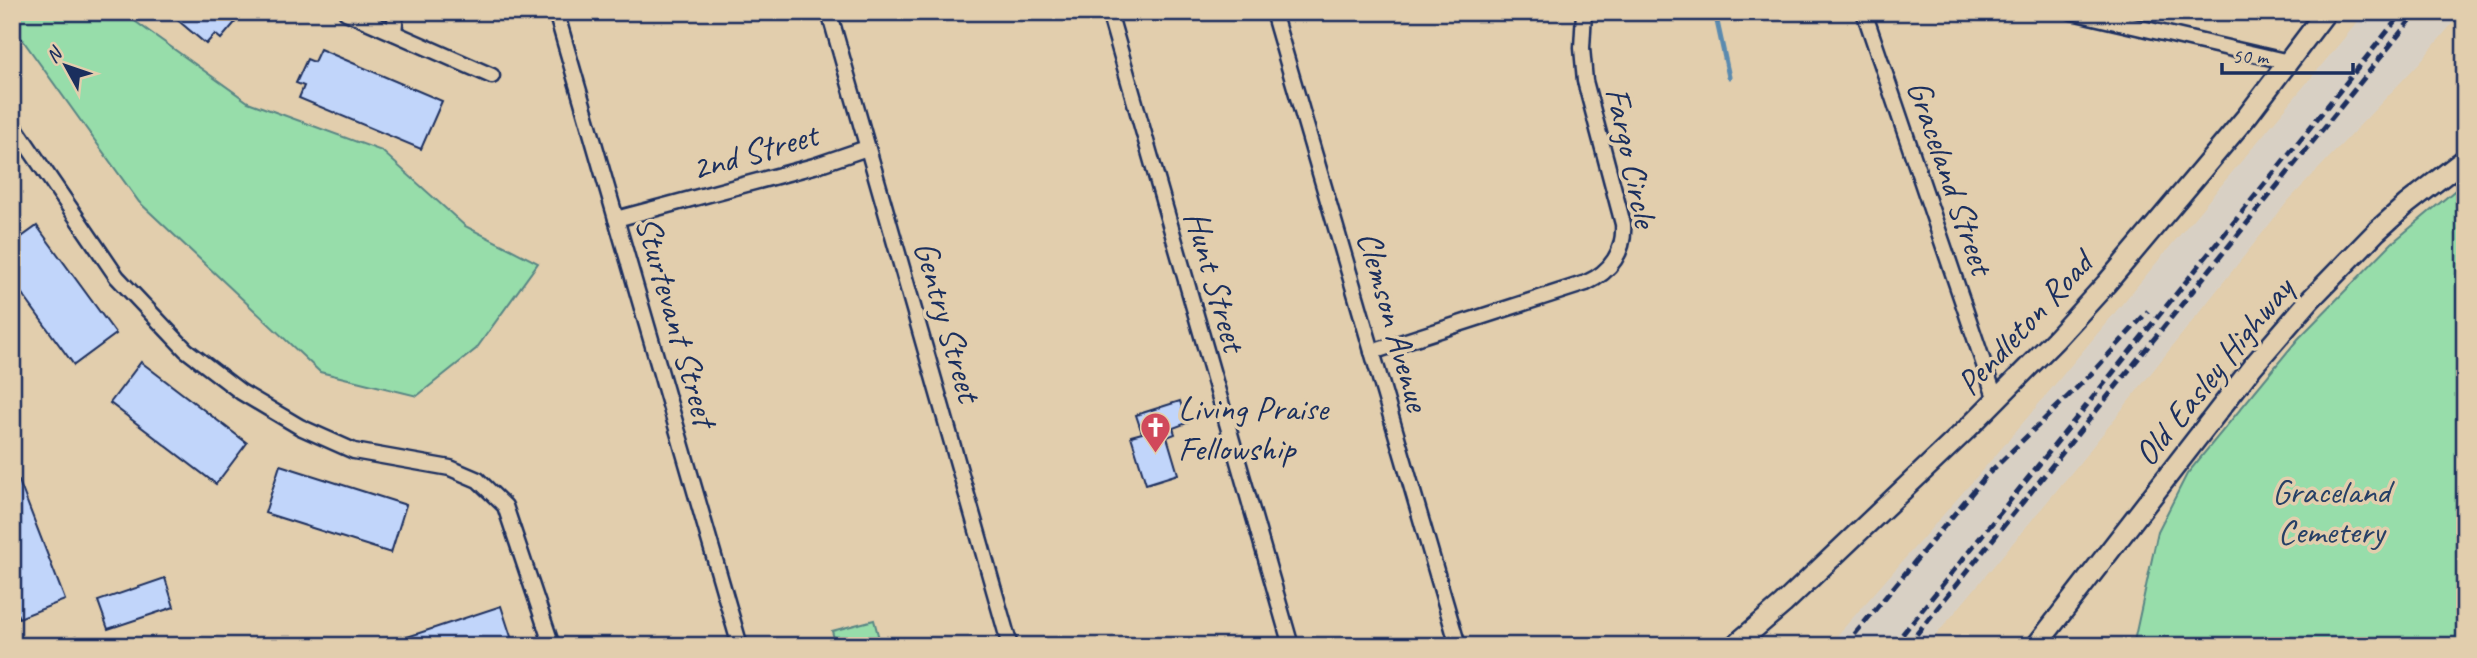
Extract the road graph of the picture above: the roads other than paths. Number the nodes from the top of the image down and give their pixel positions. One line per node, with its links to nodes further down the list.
1 (346, 12): 11 (street)
2 (396, 12): 11 (street)
3 (556, 12): 17 (street, Sturtevant Street)
4 (828, 12): 15 (street, Gentry Street)
5 (1109, 12): 23 (street, Hunt Street)
6 (1273, 12): 18 (street, Clemson Avenue)
7 (1584, 12): 18 (street, Fargo Circle)
8 (1864, 12): 19 (street, Graceland Street)
9 (2072, 12): 12 (street)
10 (2326, 12): 12 (street, Pendleton Road)
11 (394, 33): 13 (street)
12 (2289, 62): 19 (street, Pendleton Road)
13 (492, 76)
14 (12, 123): 20 (street)
15 (867, 148): 17 (street, 2nd Street); 22 (street, Gentry Street)
16 (2465, 159): 26 (street, Old Easley Highway)
17 (617, 219): 21 (street, Sturtevant Street)
18 (1372, 352): 24 (street, Clemson Avenue)
19 (1996, 400): 25 (street, Pendleton Road)
20 (552, 646)
21 (740, 646)
22 (1010, 646)
23 (1291, 646)
24 (1458, 646)
25 (1734, 646)
26 (2036, 646)

